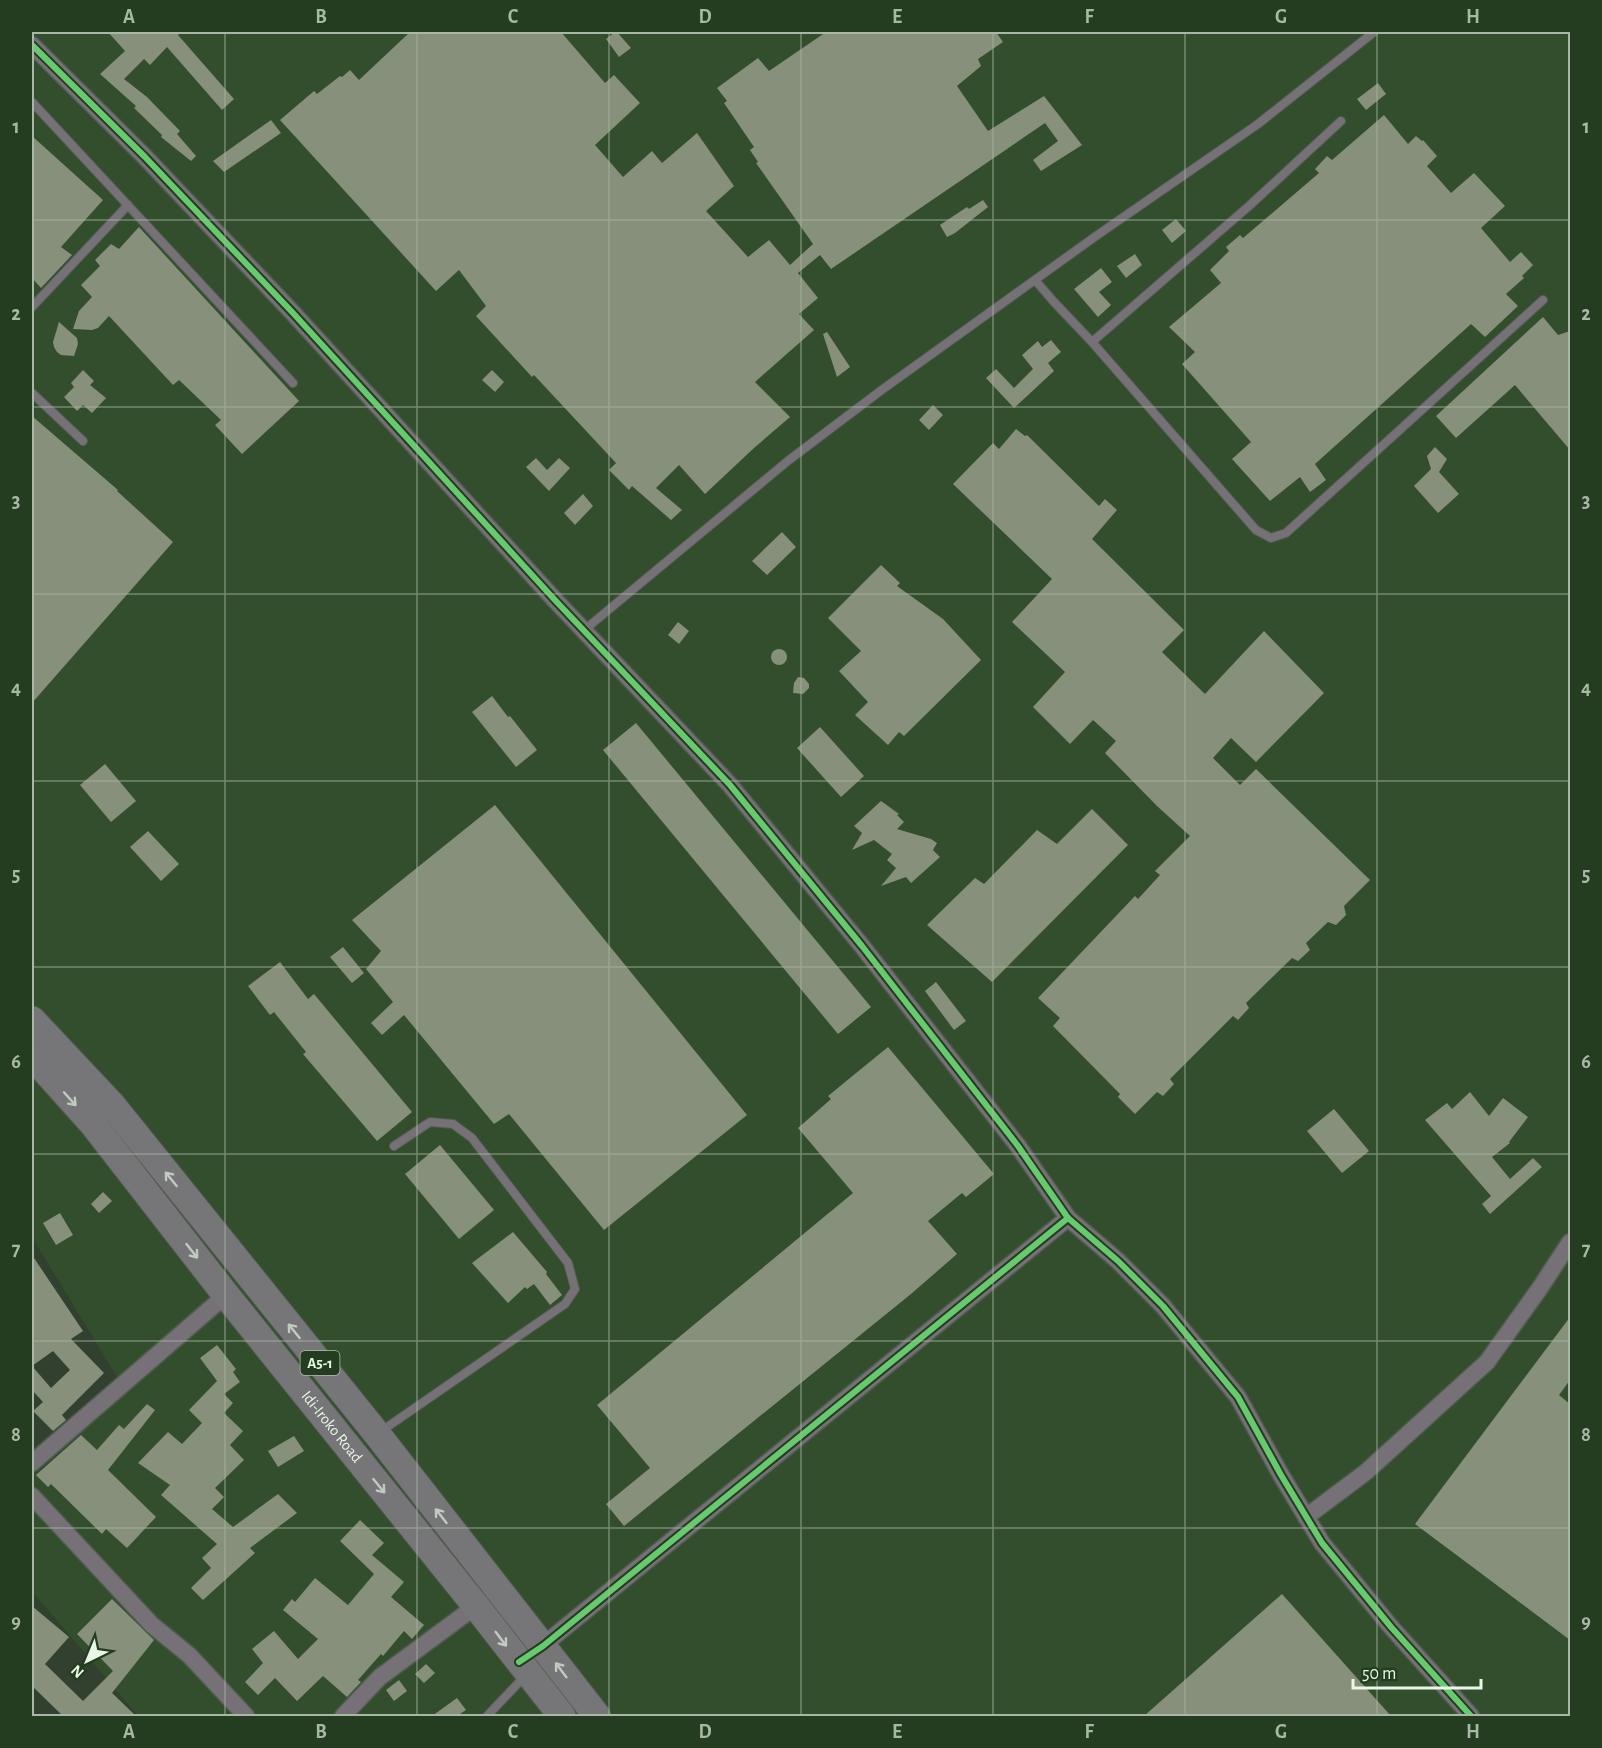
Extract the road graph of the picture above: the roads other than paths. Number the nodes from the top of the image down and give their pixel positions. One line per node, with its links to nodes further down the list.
1 (1374, 32): 6 (lane)
2 (32, 45): 13 (street)
3 (32, 102): 5 (lane)
4 (1341, 121): 9 (lane)
5 (128, 205): 8 (lane); 10 (lane)
6 (1035, 280): 9 (lane); 13 (lane)
7 (1543, 300): 9 (lane)
8 (32, 307)
9 (1092, 342)
10 (293, 383)
11 (32, 393): 12 (lane)
12 (83, 441)
13 (584, 631): 17 (street)
14 (32, 1020): 20 (highway, A5-1, one-way to 14)
15 (32, 1057): 19 (highway, Idi-Iroko Road / A5-1, one-way to 19)
16 (394, 1146): 20 (lane)
17 (1068, 1218): 23 (street); 25 (street)
18 (1570, 1242): 23 (street)
19 (226, 1295): 21 (street); 24 (highway, Idi-Iroko Road / A5-1, one-way to 24)
20 (377, 1434): 25 (highway, A5-1, one-way to 20)
21 (32, 1463)
22 (32, 1496): 27 (street)
23 (1306, 1517): 32 (street)
24 (476, 1606): 26 (highway, Idi-Iroko Road / A5-1, one-way to 26); 28 (street)
25 (543, 1646): 26 (street); 31 (highway, A5-1, one-way to 25)
26 (523, 1668): 29 (lane); 30 (highway, Idi-Iroko Road / A5-1)
27 (246, 1716)
28 (343, 1716)
29 (487, 1716)
30 (561, 1716)
31 (597, 1716)
32 (1471, 1716)

